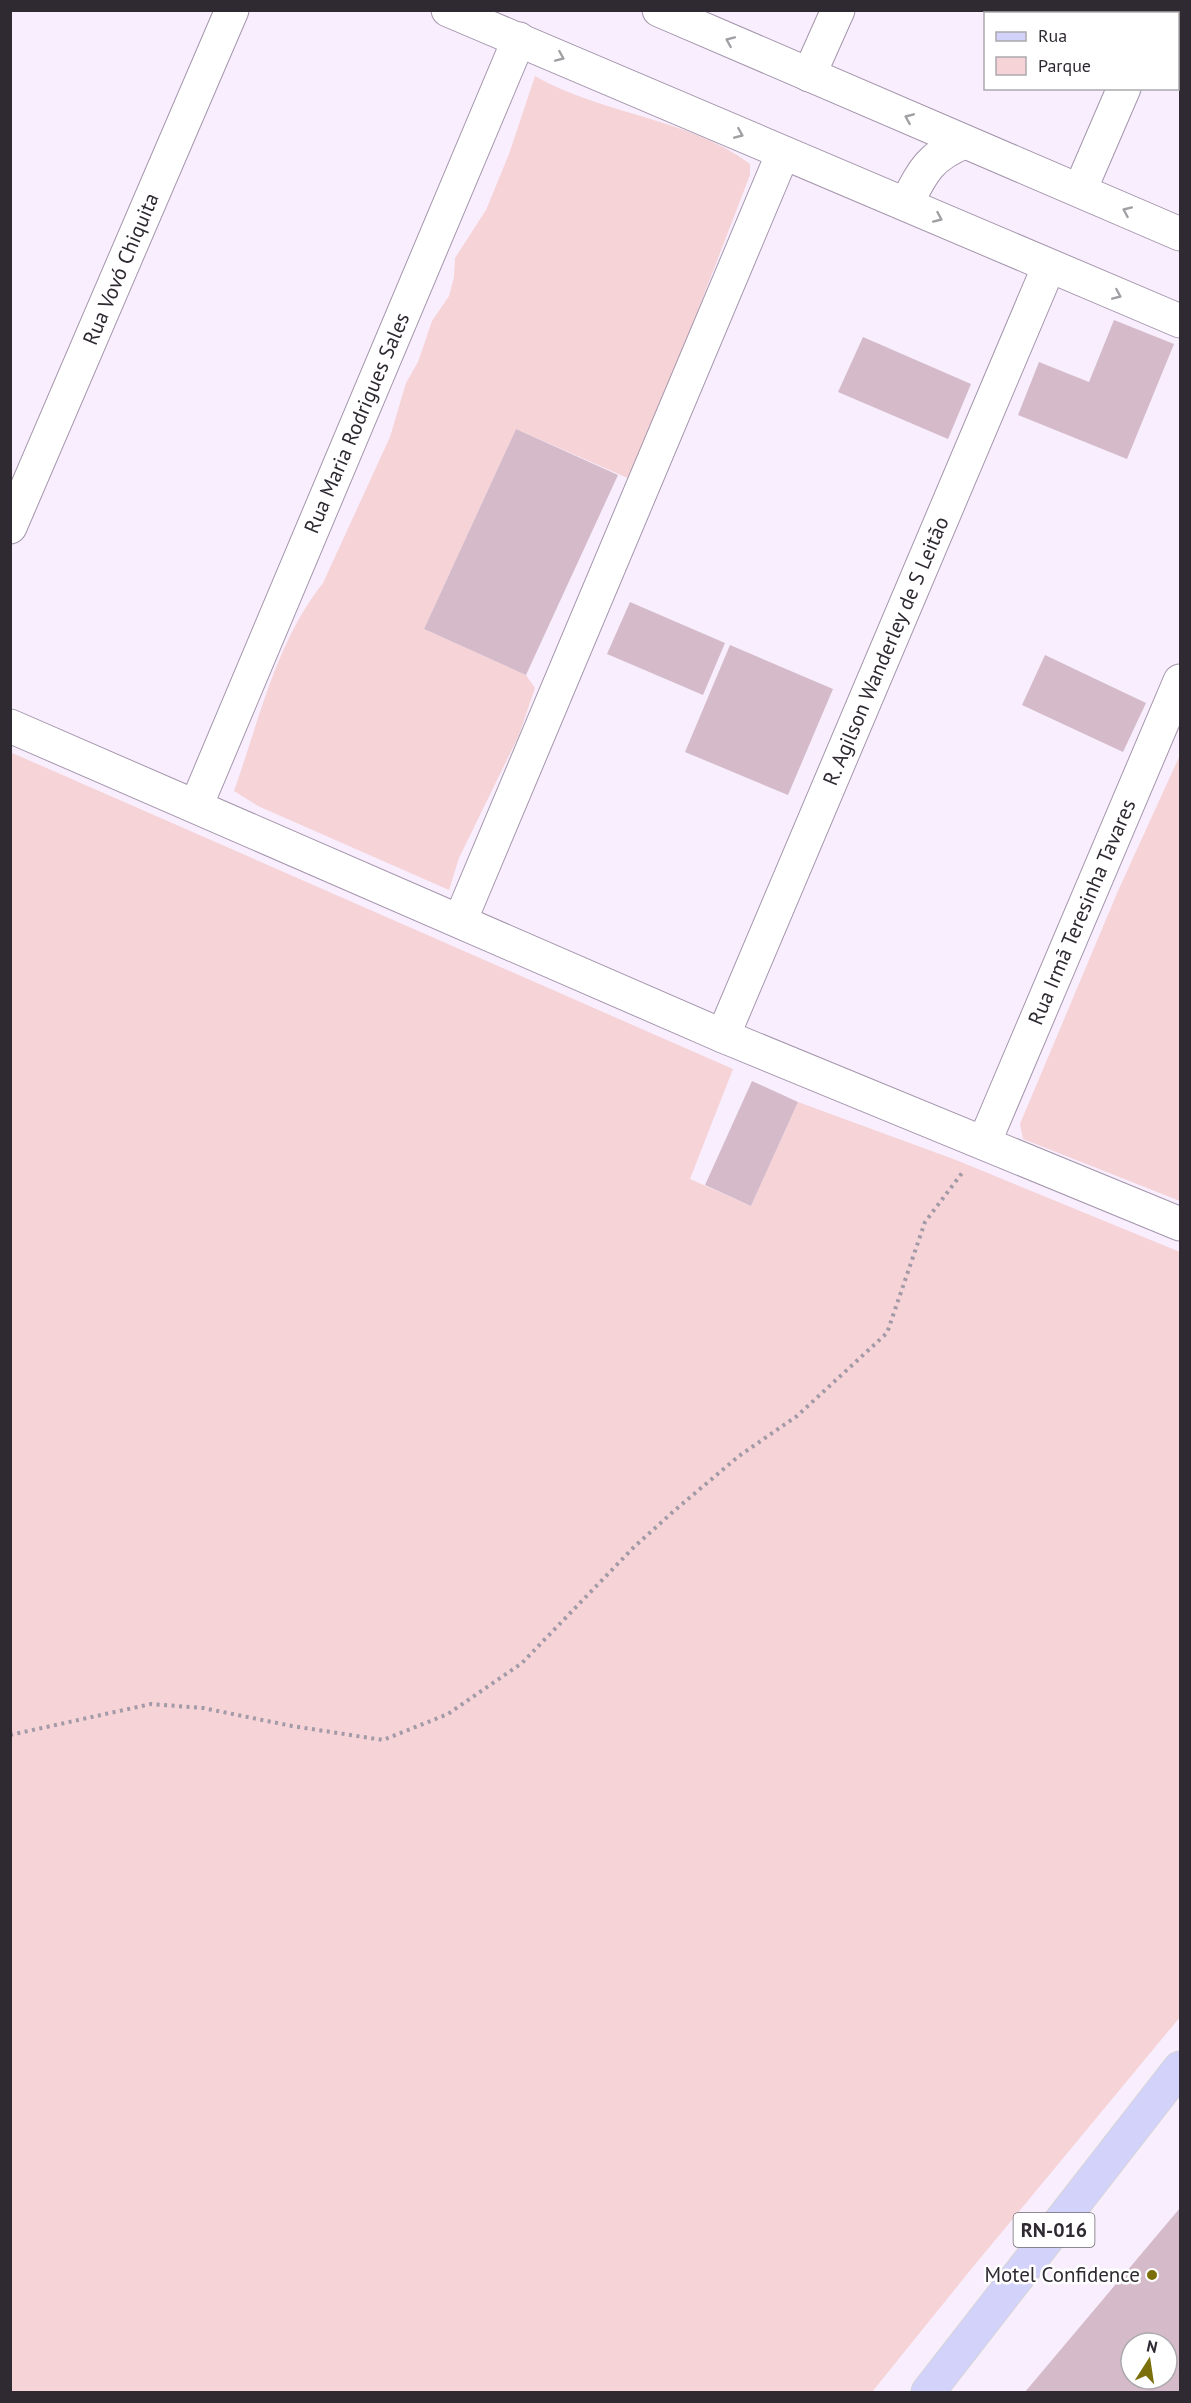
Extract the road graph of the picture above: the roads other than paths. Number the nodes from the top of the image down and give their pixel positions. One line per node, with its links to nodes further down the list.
1 (232, 10): 15 (street, Rua Vovó Chiquita)
2 (448, 10): 5 (street)
3 (659, 10): 6 (street, one-way to 3)
4 (838, 10): 6 (street)
5 (519, 39): 9 (street, one-way to 9); 18 (street, Rua Maria Rodrigues Sales)
6 (809, 75): 8 (street, one-way to 6)
7 (1123, 90): 10 (street)
8 (964, 142): 10 (street); 11 (street)
9 (783, 153): 11 (street); 19 (street)
10 (1080, 190): 12 (street, one-way to 10)
11 (906, 204): 13 (street, one-way to 13)
12 (1180, 234)
13 (1049, 266): 14 (street, one-way to 14); 20 (street, R. Agilson Wanderley de S Leitão)
14 (1180, 321)
15 (10, 527)
16 (1180, 681): 21 (street, Rua Irmã Teresinha Tavares)
17 (10, 726): 18 (street)
18 (196, 806): 19 (street)
19 (460, 921): 20 (street)
20 (723, 1036): 21 (street)
21 (984, 1143): 22 (street)
22 (1180, 1224)
23 (1180, 2068): 24 (main road, RN-016)
24 (928, 2392)

